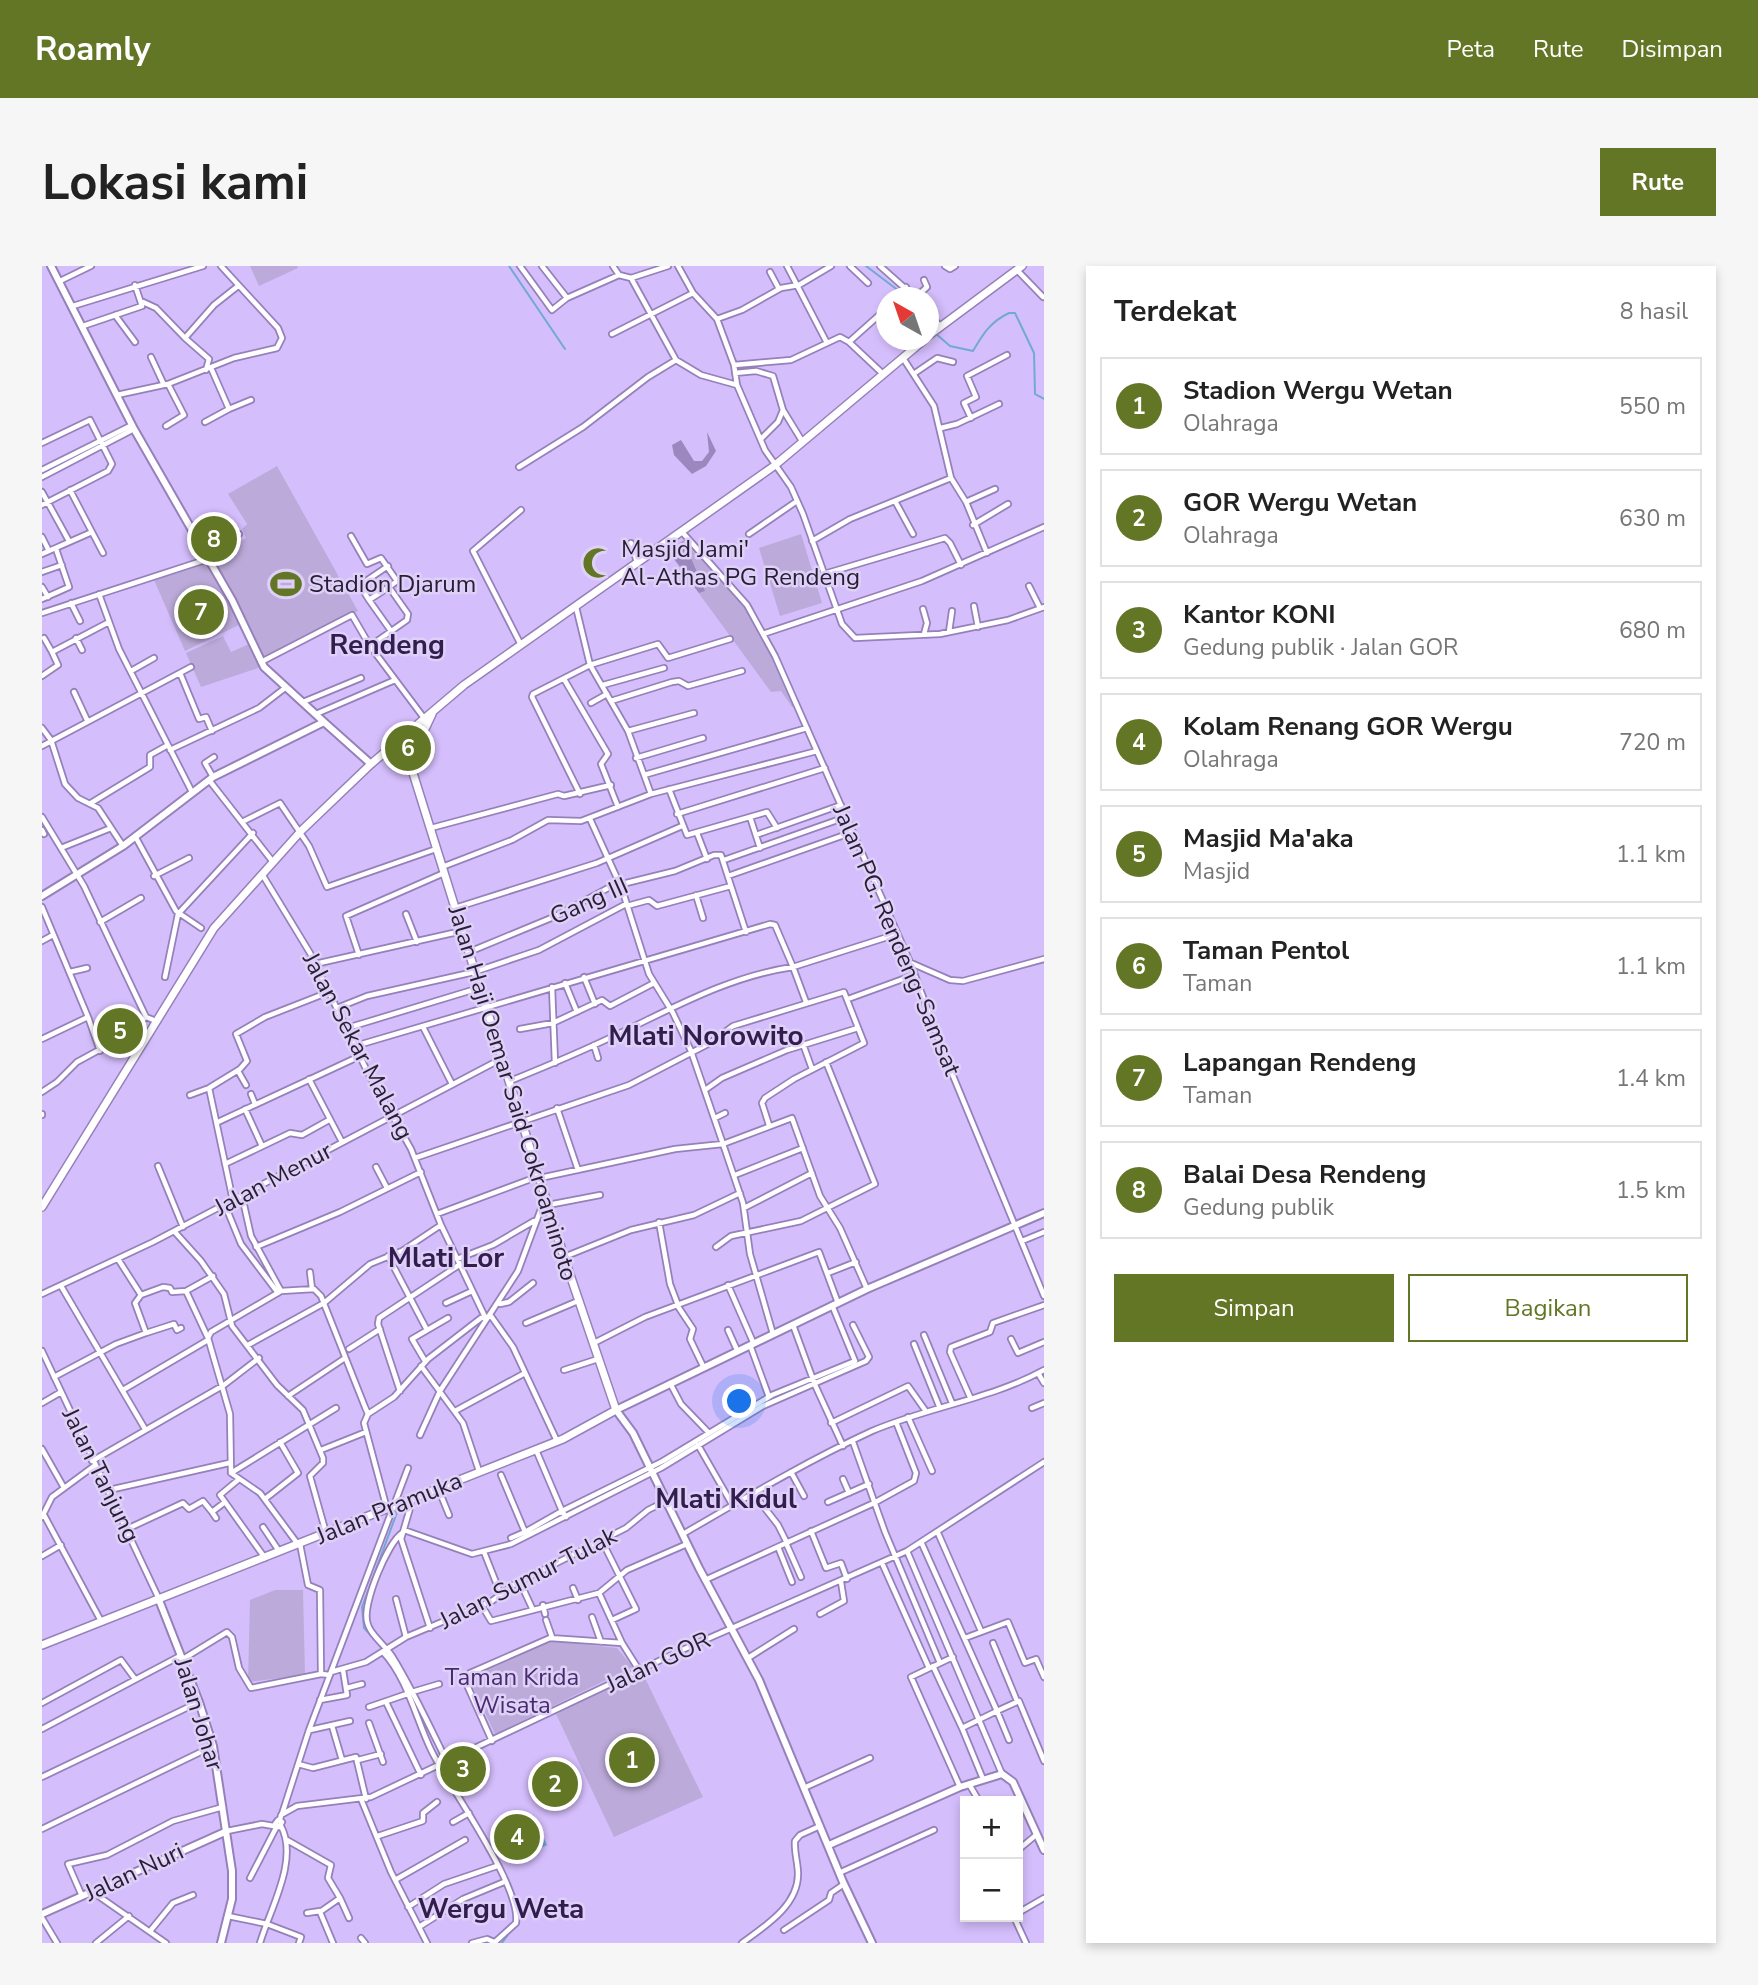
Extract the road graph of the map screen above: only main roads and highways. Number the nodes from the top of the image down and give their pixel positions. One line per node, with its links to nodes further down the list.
1 (1020, 268): 2 (main road)
2 (939, 327)
3 (912, 350): 4 (main road)
4 (434, 710): 5 (main road); 6 (main road)
5 (394, 745): 6 (main road); 7 (main road)
6 (413, 773): 8 (main road, Jalan Haji Oemar Said Cokroaminoto)
7 (42, 1207)
8 (615, 1408): 9 (main road, Jalan Pramuka)
9 (42, 1645)

